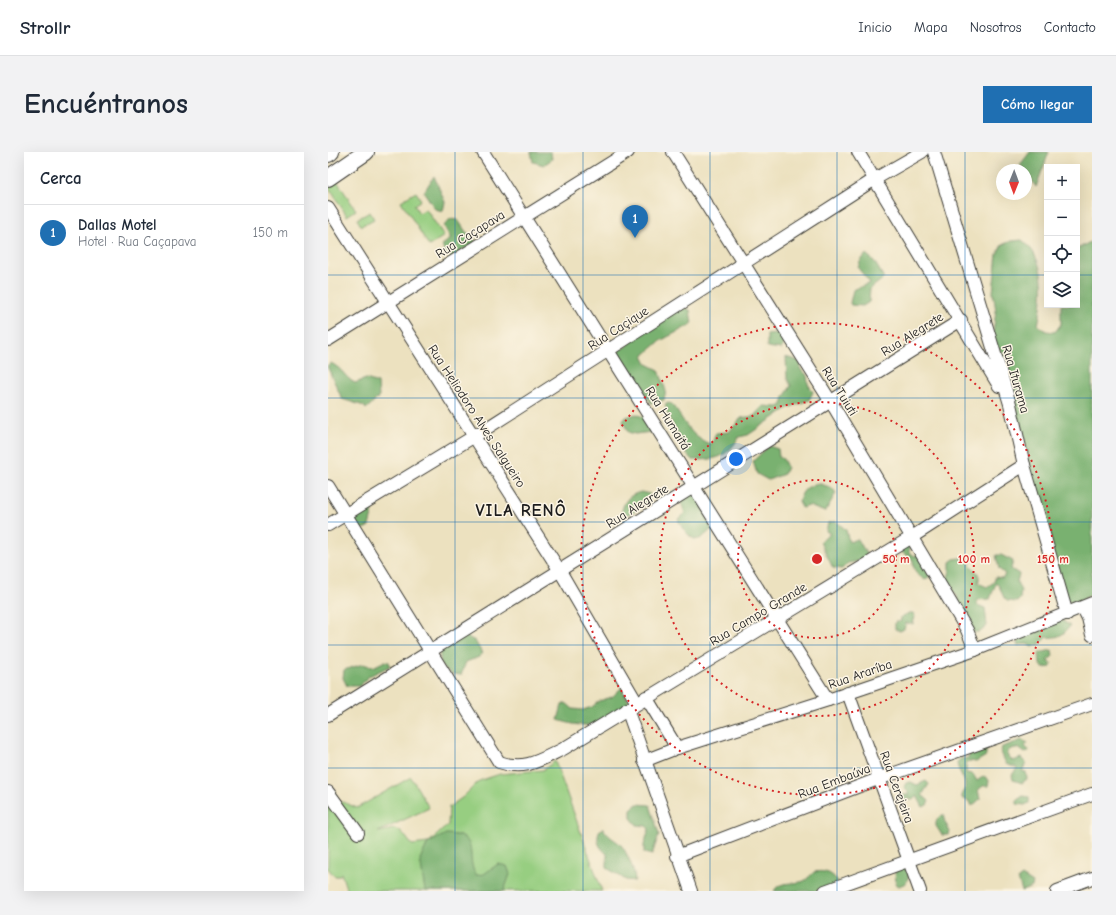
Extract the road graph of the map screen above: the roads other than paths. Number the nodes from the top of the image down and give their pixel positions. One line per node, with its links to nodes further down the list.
1 (331, 152): 9 (main road)
2 (366, 152): 10 (main road)
3 (483, 152): 13 (street, Rua Humaitá)
4 (628, 152): 13 (street, Rua Caçapava)
5 (673, 152): 14 (street, Rua Tuiuti)
6 (858, 152): 11 (street)
7 (922, 152): 11 (street, Rua Caçique)
8 (934, 152): 20 (street, Rua Iturama)
9 (328, 154)
10 (328, 178)
11 (875, 179): 14 (street, Rua Caçique); 16 (street)
12 (328, 208): 15 (street, Rua Heliodoro Alves Salgueiro)
13 (523, 217): 15 (street, Rua Caçapava); 18 (street, Rua Humaitá)
14 (743, 264): 18 (street, Rua Caçique); 19 (street, Rua Tuiuti)
15 (388, 302): 17 (street, Rua Caçapava); 21 (street, Rua Heliodoro Alves Salgueiro)
16 (961, 320): 19 (street, Rua Alegrete); 20 (street)
17 (328, 340)
18 (609, 351): 21 (street, Rua Caçique); 24 (street, Rua Humaitá)
19 (830, 402): 24 (street, Rua Alegrete); 27 (street, Rua Tuiuti)
20 (1010, 404): 22 (street, Rua Iturama)
21 (473, 437): 25 (street, Rua Caçique); 28 (street, Rua Heliodoro Alves Salgueiro)
22 (1024, 465): 27 (street, Rua Campo Grande); 30 (street, Rua Iturama)
23 (328, 486): 25 (street)
24 (694, 486): 28 (street, Rua Alegrete); 31 (street, Rua Humaitá)
25 (346, 514): 26 (street, Rua Caçique); 34 (street)
26 (328, 525)
27 (912, 537): 31 (street, Rua Campo Grande); 33 (street, Rua Tuiuti)
28 (560, 571): 34 (street, Rua Alegrete); 37 (street, Rua Heliodoro Alves Salgueiro)
29 (1089, 611): 30 (street, Rua Araríba); 32 (street)
30 (1068, 614): 33 (street, Rua Araríba)
31 (777, 619): 36 (street, Rua Humaitá); 37 (street, Rua Campo Grande)
32 (1092, 635)
33 (975, 650): 35 (street, Rua Araríba)
34 (431, 651): 37 (street, Rua Campo Grande); 39 (street, Rua Alegrete)
35 (848, 694): 36 (street, Rua Araríba); 42 (street, Rua Cerejeira)
36 (828, 700): 40 (street, Rua Araríba)
37 (636, 703): 40 (street, Rua Heliodoro Alves Salgueiro); 41 (street)
38 (1092, 704): 42 (street, Rua Embaúva)
39 (328, 715)
40 (677, 748): 41 (street, Rua Araríba)
41 (644, 762): 46 (street)
42 (878, 779): 46 (street, Rua Embaúva); 47 (street, Rua Cerejeira)
43 (328, 792): 45 (street)
44 (1092, 794): 47 (street)
45 (358, 833)
46 (677, 856): 49 (street)
47 (909, 861): 50 (street); 51 (street, Rua Cerejeira)
48 (1092, 878): 52 (street)
49 (691, 891)
50 (825, 891)
51 (920, 891)
52 (1057, 891)

